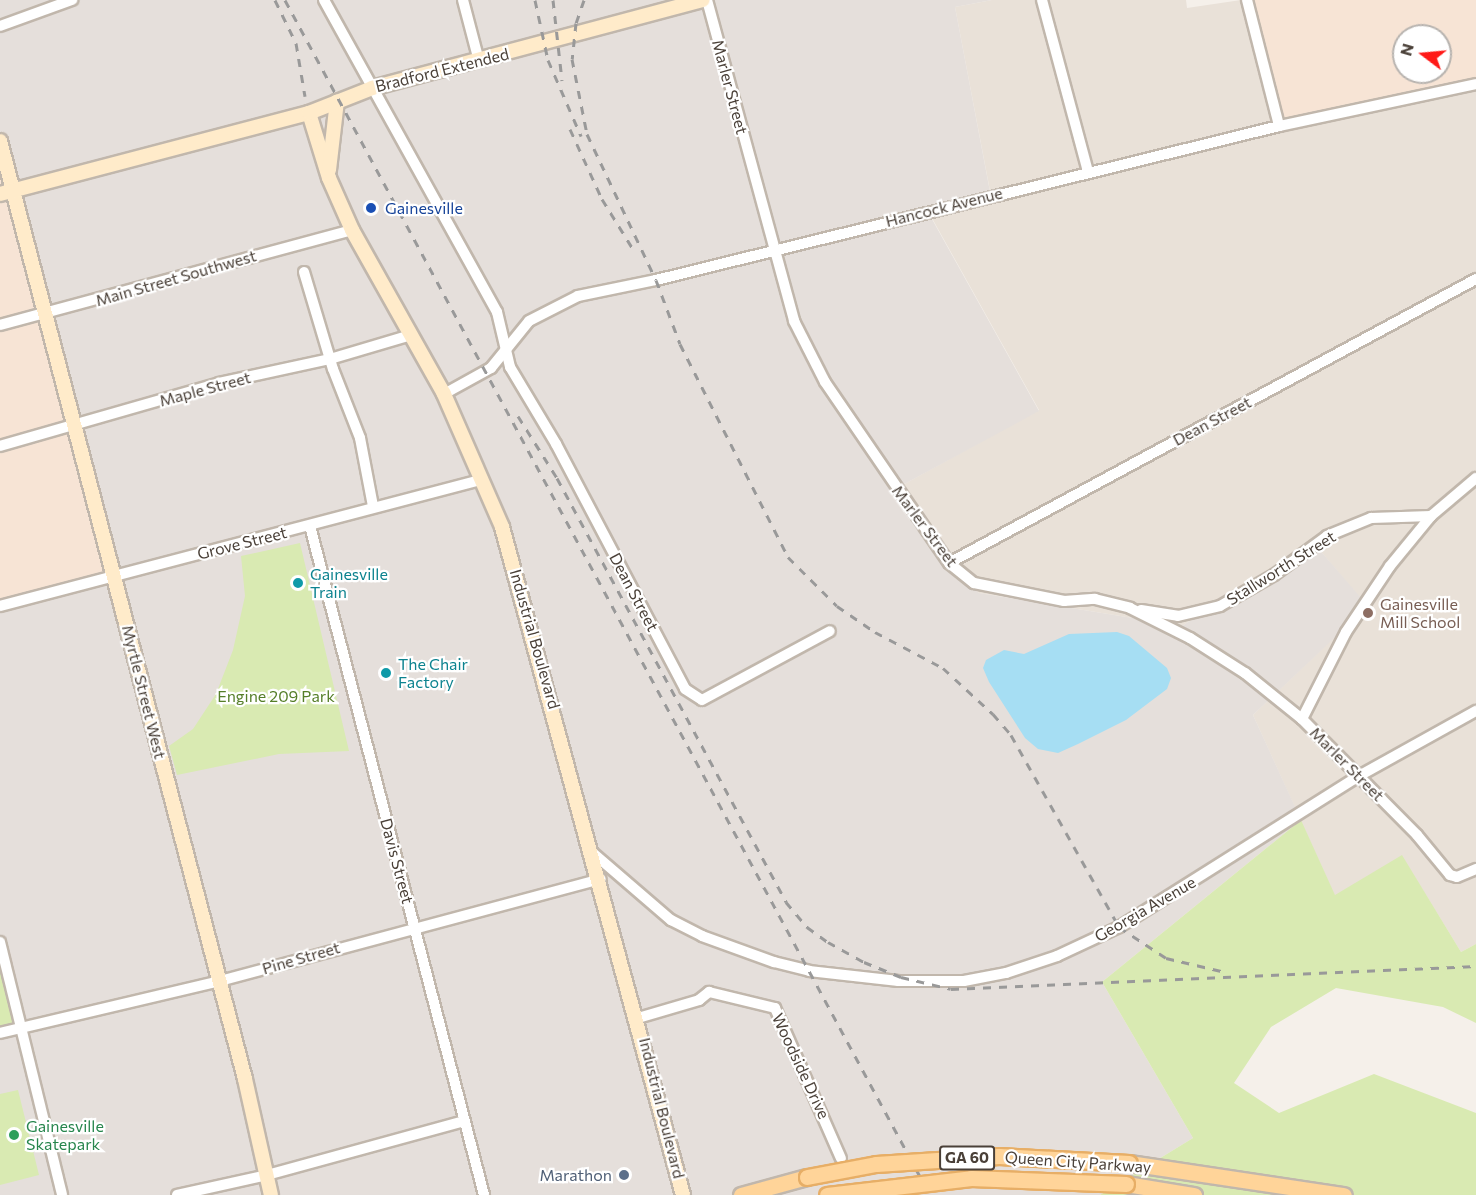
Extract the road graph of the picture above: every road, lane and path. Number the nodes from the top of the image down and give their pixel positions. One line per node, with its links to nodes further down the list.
1 (72, 0): 7 (street)
2 (324, 0): 10 (street)
3 (463, 0): 8 (street)
4 (705, 0): 8 (street, Bradford Extended); 19 (street, Marler Street)
5 (1042, 0): 15 (street)
6 (1247, 0): 13 (street)
7 (0, 26)
8 (479, 62): 10 (street, Bradford Extended)
9 (1476, 84): 13 (street, Hancock Avenue)
10 (372, 88): 11 (street, Bradford Extended); 25 (street)
11 (337, 101): 12 (street, Bradford Extended); 16 (street)
12 (309, 113): 16 (street, Industrial Boulevard); 17 (street, Bradford Extended)
13 (1279, 126): 15 (street, Hancock Avenue)
14 (0, 141): 17 (street, Myrtle Street West)
15 (1088, 172): 19 (street, Hancock Avenue)
16 (329, 178): 18 (street, Industrial Boulevard)
17 (6, 192): 22 (street, Myrtle Street West)
18 (352, 230): 22 (street, Main Street Southwest); 24 (street, Industrial Boulevard)
19 (773, 249): 25 (street, Hancock Avenue); 35 (street, Marler Street)
20 (304, 272): 26 (street)
21 (1476, 279): 35 (street, Dean Street)
22 (45, 313): 23 (street, Main Street Southwest); 28 (street, Myrtle Street West)
23 (0, 325)
24 (411, 335): 26 (street, Maple Street); 27 (street, Industrial Boulevard)
25 (506, 348): 27 (street, Hancock Avenue); 39 (street, Dean Street)
26 (330, 359): 28 (street, Maple Street); 32 (street)
27 (444, 394): 31 (street, Industrial Boulevard)
28 (74, 428): 29 (street, Maple Street); 36 (street, Myrtle Street West)
29 (0, 446)
30 (1476, 478): 33 (street)
31 (483, 479): 32 (street, Grove Street); 43 (street, Industrial Boulevard)
32 (373, 506): 34 (street, Grove Street)
33 (1431, 516): 38 (street, Stallworth Street); 41 (street)
34 (310, 526): 36 (street, Grove Street); 46 (street, Davis Street)
35 (949, 563): 38 (street, Marler Street)
36 (115, 576): 37 (street, Grove Street); 48 (street, Myrtle Street West)
37 (0, 606)
38 (1130, 608): 41 (street, Marler Street)
39 (830, 631)
40 (1476, 711): 42 (street, Georgia Avenue)
41 (1302, 719): 42 (street, Marler Street)
42 (1359, 776): 43 (street, Georgia Avenue); 44 (street, Marler Street)
43 (593, 853): 45 (street, Industrial Boulevard)
44 (1476, 869)
45 (601, 879): 46 (street, Pine Street); 49 (street, Industrial Boulevard)
46 (414, 926): 48 (street, Pine Street); 52 (street, Davis Street)
47 (0, 942): 50 (street)
48 (220, 981): 50 (street, Pine Street); 54 (street, Myrtle Street West)
49 (639, 1018): 53 (street, Woodside Drive); 59 (street, Industrial Boulevard)
50 (23, 1029): 51 (street, Pine Street); 55 (street)
51 (0, 1033)
52 (465, 1121): 54 (street); 58 (street, Davis Street)
53 (841, 1158)
54 (267, 1175): 56 (street); 57 (street, Myrtle Street West)
55 (62, 1195)
56 (177, 1195)
57 (272, 1195)
58 (484, 1195)
59 (683, 1195)
60 (741, 1195): 63 (main road, Queen City Parkway / GA 60, bridge)
61 (827, 1195): 62 (main road, Queen City Parkway / GA 60, bridge)
62 (1194, 1195)
63 (1344, 1195)

